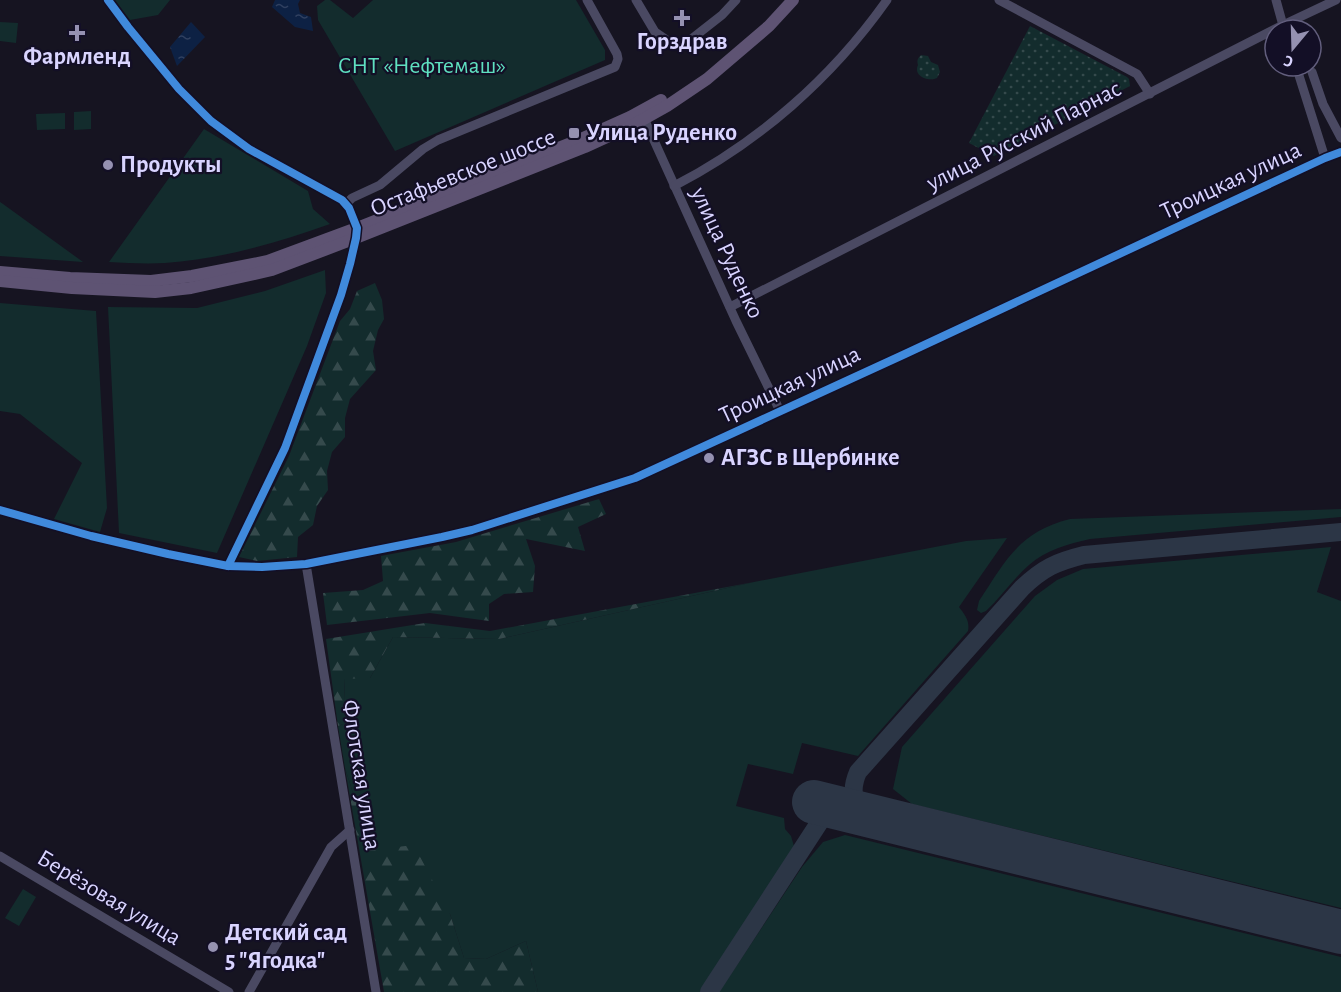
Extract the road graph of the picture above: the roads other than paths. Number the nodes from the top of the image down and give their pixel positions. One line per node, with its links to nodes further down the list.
1 (108, 0): 22 (street)
2 (587, 0): 22 (street)
3 (636, 0): 4 (street)
4 (736, 0)
5 (782, 0): 17 (main road, Остафьевское шоссе)
6 (793, 0): 17 (main road, Остафьевское шоссе)
7 (887, 0): 21 (street)
8 (999, 0): 16 (street)
9 (1276, 0): 11 (street)
10 (1336, 0): 12 (street, улица Русский Парнас)
11 (1281, 18)
12 (1303, 18)
13 (1263, 38): 16 (street, улица Русский Парнас)
14 (1300, 78): 20 (street)
15 (1314, 78): 18 (street)
16 (1150, 94): 28 (street, улица Русский Парнас)
17 (643, 115): 21 (street, улица Руденко); 23 (main road, Остафьевское шоссе)
18 (1341, 138)
19 (1341, 152): 20 (street, Троицкая улица)
20 (1325, 158): 29 (street, Троицкая улица)
21 (674, 186): 28 (street, улица Руденко)
22 (346, 204): 23 (street)
23 (357, 233): 24 (main road, Остафьевское шоссе); 25 (street); 26 (main road, Остафьевское шоссе)
24 (335, 246): 25 (street); 27 (main road, Остафьевское шоссе)
25 (350, 264): 32 (street)
26 (0, 272)
27 (0, 281)
28 (730, 307): 29 (street, улица Руденко)
29 (780, 411): 31 (street, Троицкая улица)
30 (0, 510): 32 (street, Троицкая улица)
31 (306, 564): 32 (street, Троицкая улица); 33 (street, Флотская улица)
32 (228, 566)
33 (350, 830): 36 (street); 37 (street, Флотская улица)
34 (0, 856): 35 (street, Берёзовая улица)
35 (229, 992)
36 (249, 992)
37 (376, 992)

